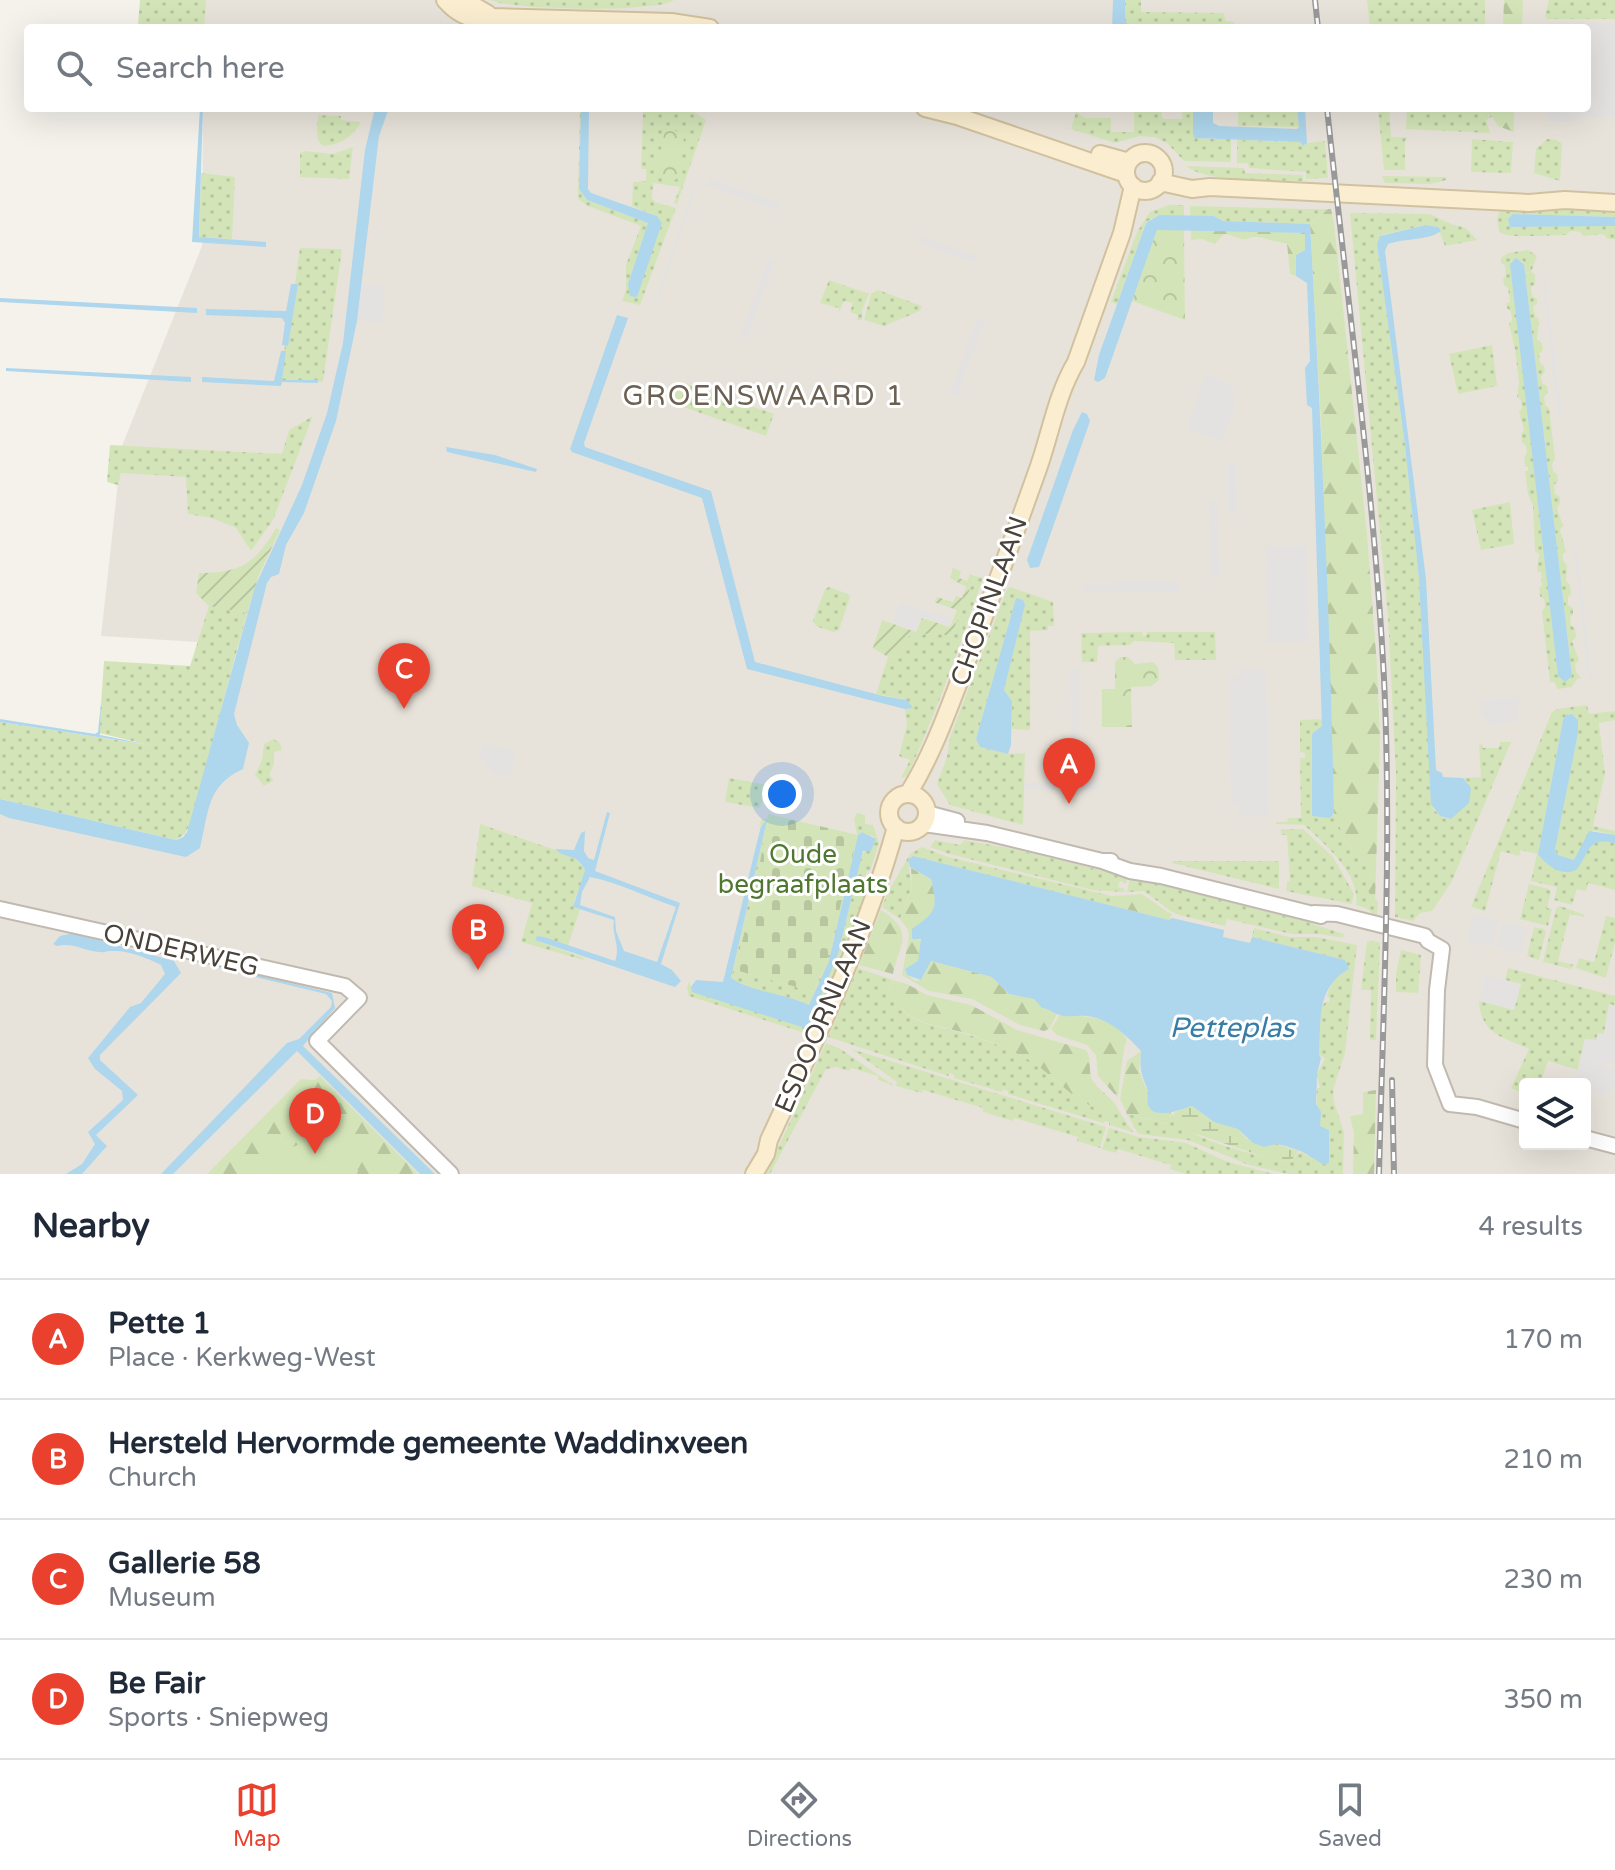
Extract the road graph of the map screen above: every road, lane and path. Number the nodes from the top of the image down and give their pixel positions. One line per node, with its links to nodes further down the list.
1 (454, 3): 2 (main road)
2 (705, 24)
3 (941, 112): 5 (main road)
4 (962, 112): 5 (main road)
5 (1143, 178): 6 (main road); 7 (main road, CHOPINLAAN)
6 (1615, 203)
7 (920, 807): 8 (main road); 8 (main road); 10 (street)
8 (902, 830): 11 (main road, ESDOORNLAAN)
9 (0, 909): 14 (street, ONDERWEG)
10 (1519, 1119)
11 (769, 1140): 15 (main road, ESDOORNLAAN); 16 (main road, ESDOORNLAAN)
12 (1591, 1140): 13 (street)
13 (1615, 1146)
14 (451, 1174)
15 (743, 1174)
16 (754, 1174)

